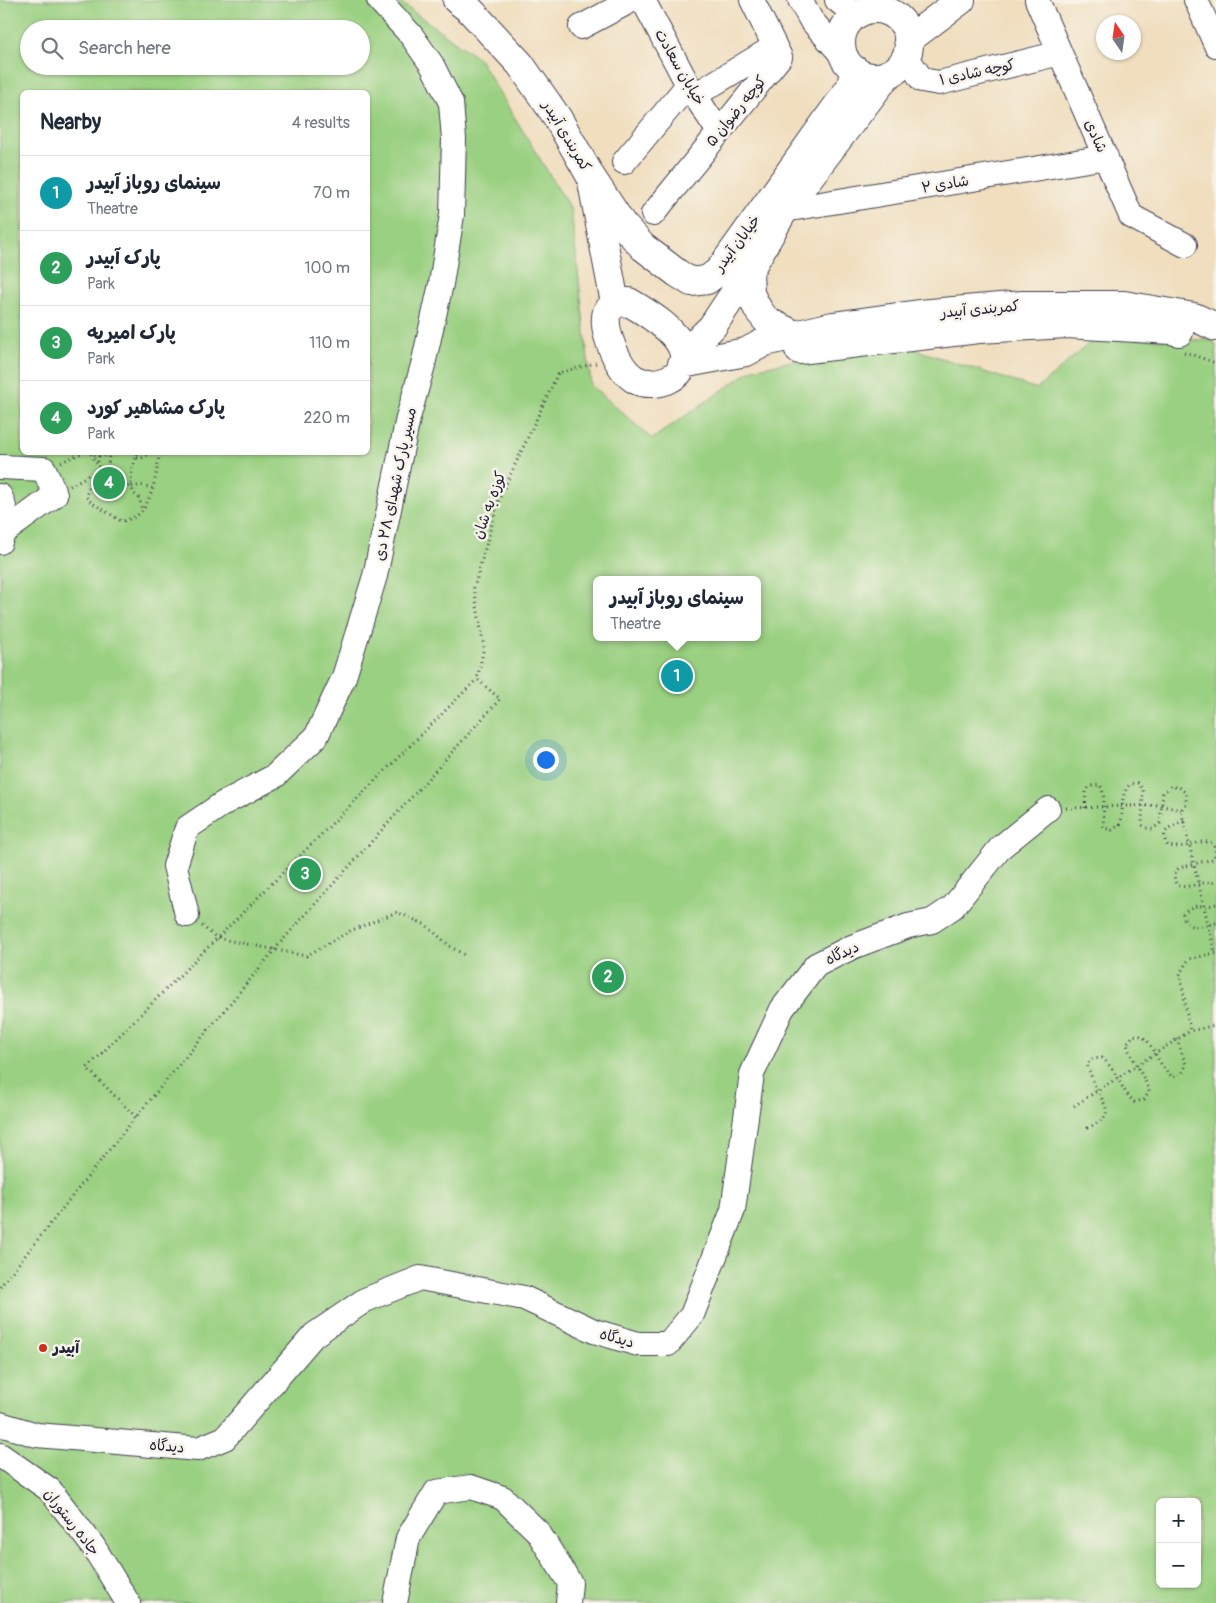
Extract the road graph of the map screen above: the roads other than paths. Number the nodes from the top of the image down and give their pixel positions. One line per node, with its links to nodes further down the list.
1 (379, 0): 38 (street, مسیر پارک شهدای ۲۸ دی)
2 (457, 0): 23 (main road, کمربندی آبیدر)
3 (632, 0): 13 (street)
4 (643, 0): 19 (street, خیابان سعادت)
5 (752, 0): 15 (street)
6 (800, 0): 18 (street)
7 (961, 0): 17 (main road, خیابان آبیدر)
8 (1037, 0): 16 (street, شادی)
9 (1196, 0): 14 (street)
10 (1213, 0): 12 (street)
11 (866, 6): 17 (main road); 18 (main road)
12 (1216, 8)
13 (581, 27)
14 (1216, 45)
15 (774, 47): 19 (street); 20 (street, کوچه رضوان ۵)
16 (1060, 53): 17 (street, کوچه شادی ۱); 21 (street, شادی)
17 (901, 57): 18 (main road); 24 (main road, خیابان آبیدر)
18 (849, 64): 23 (main road, خیابان آبیدر)
19 (692, 90): 20 (street, خیابان سعادت); 22 (street)
20 (719, 132): 25 (street, کوچه رضوان ۵)
21 (1106, 157): 24 (street, شادی ۲); 26 (street, شادی)
22 (624, 162)
23 (592, 177): 28 (main road, کمربندی آبیدر)
24 (784, 210): 27 (main road, خیابان آبیدر)
25 (653, 214)
26 (1185, 245)
27 (749, 271): 30 (main road); 33 (main road, خیابان آبیدر)
28 (615, 303): 33 (main road); 33 (main road)
29 (1216, 327): 30 (main road, کمربندی آبیدر)
30 (795, 335): 32 (main road, کمربندی آبیدر)
31 (1216, 345): 32 (main road, کمربندی آبیدر)
32 (746, 352): 33 (main road, کمربندی آبیدر)
33 (683, 359)
34 (0, 467): 36 (street)
35 (0, 496): 36 (street)
36 (2, 537)
37 (1048, 809): 39 (street, دیدگاه)
38 (187, 915)
39 (0, 1424)
40 (0, 1455): 41 (street, جاده رستوران)
41 (128, 1603)
42 (395, 1603): 43 (street)
43 (568, 1603)

